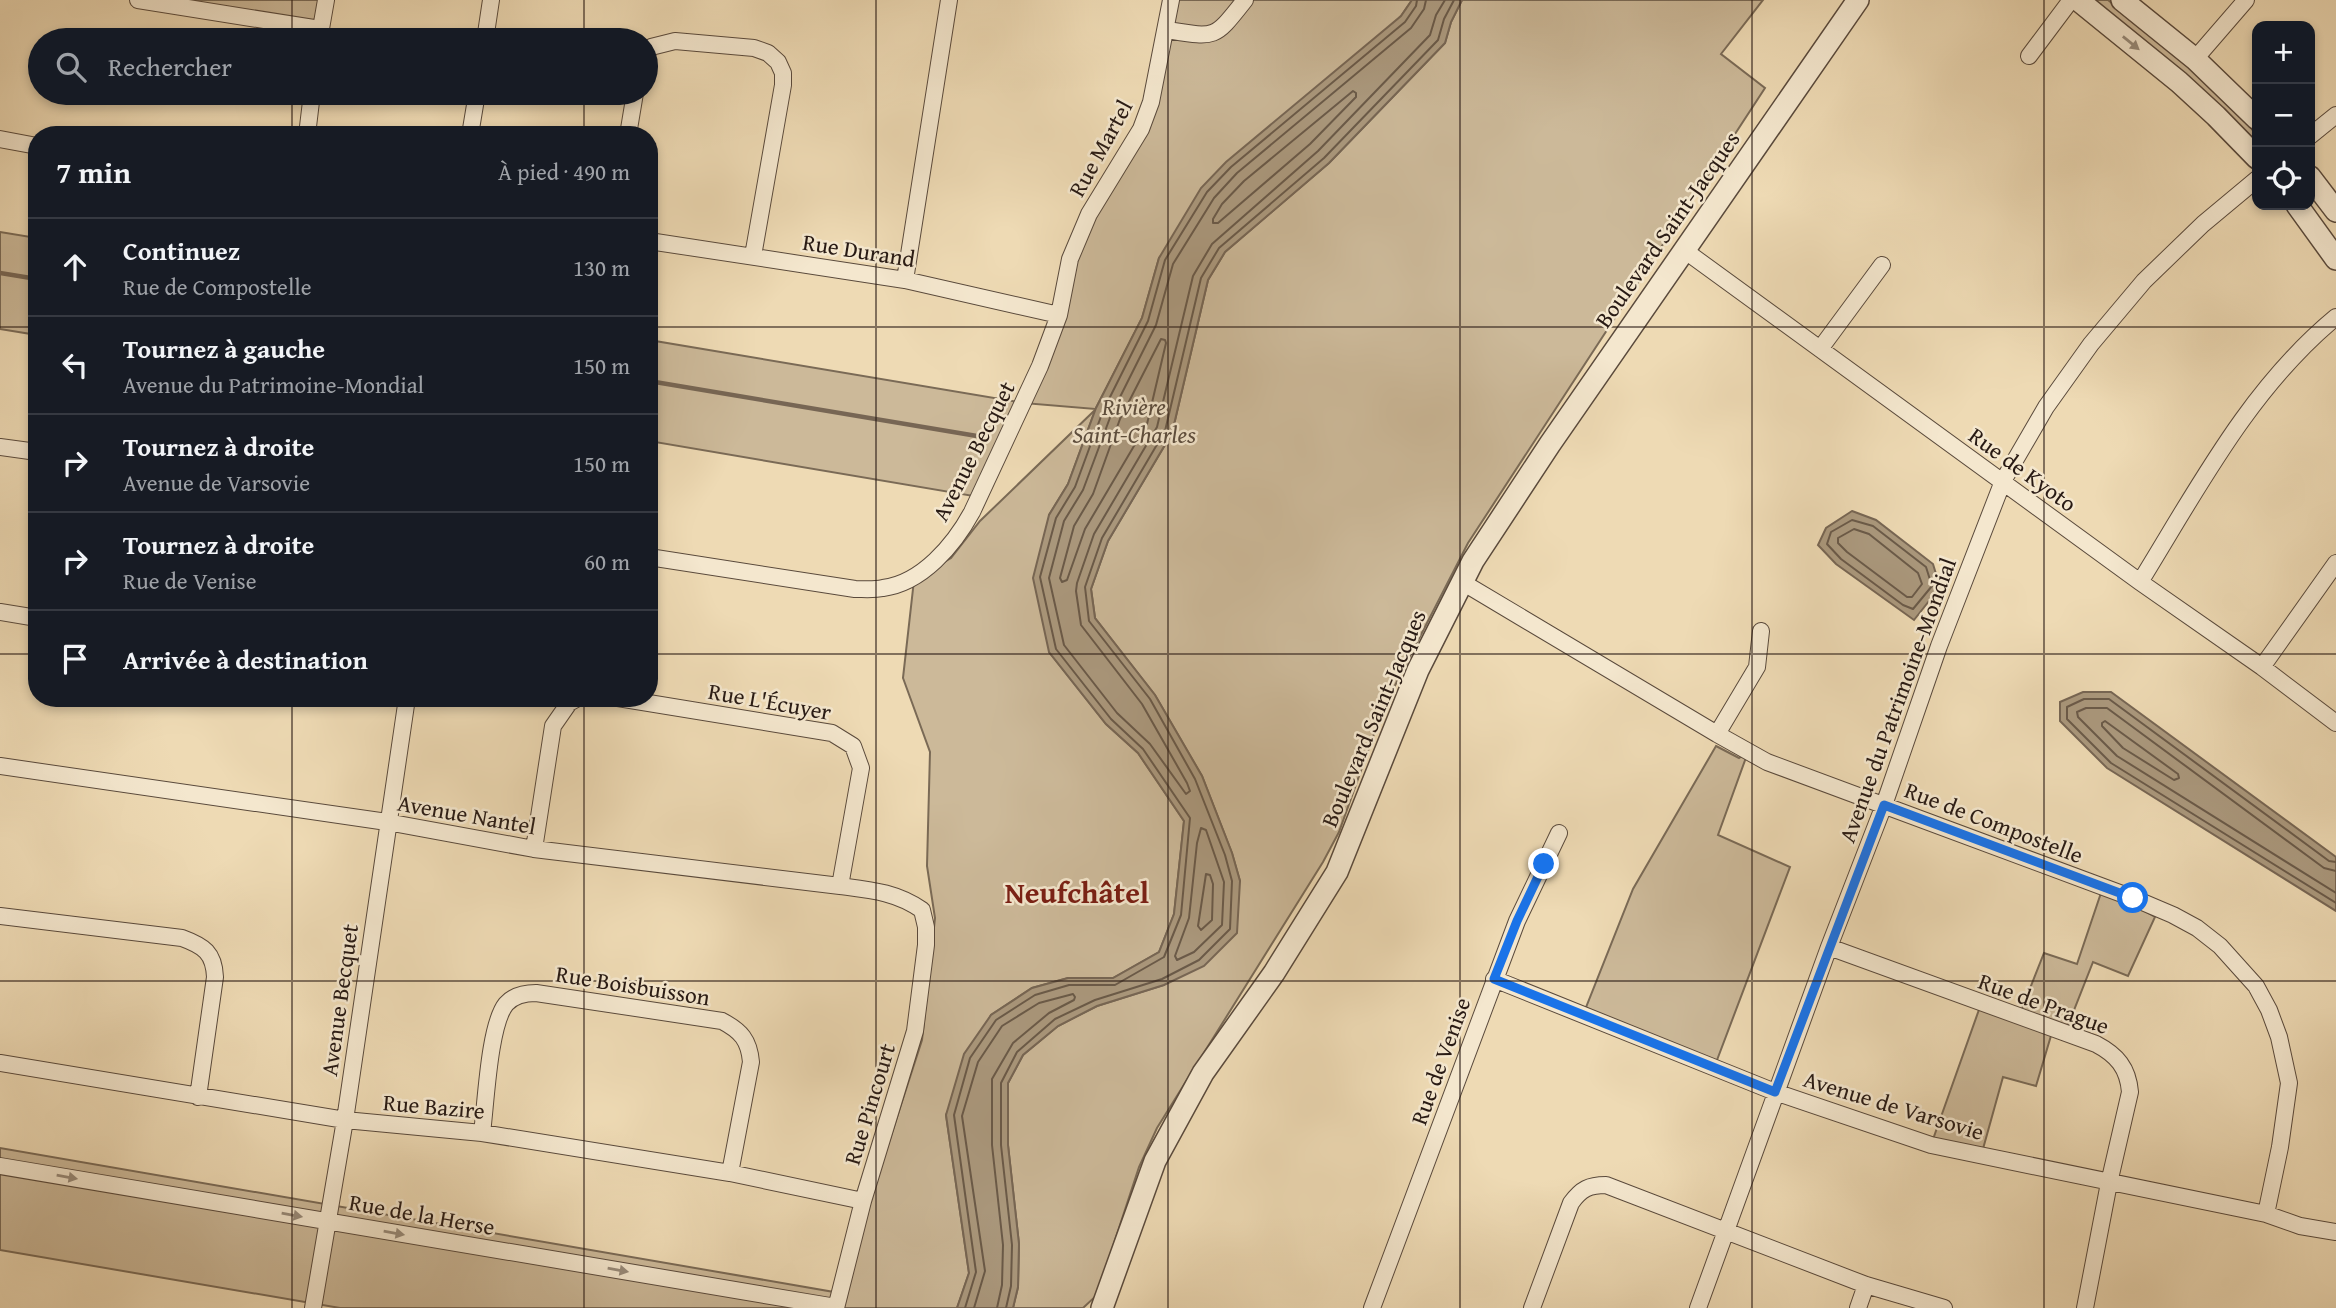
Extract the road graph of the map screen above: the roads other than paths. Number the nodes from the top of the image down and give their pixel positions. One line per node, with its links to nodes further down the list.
1 (138, 0): 12 (street)
2 (326, 0): 13 (street)
3 (491, 0): 14 (street)
4 (950, 0): 40 (street)
5 (1171, 0): 15 (street, Rue Martel)
6 (1245, 0): 15 (street)
7 (1858, 0): 36 (street, Boulevard Saint-Jacques)
8 (2071, 0): 17 (street)
9 (2078, 0): 30 (street, one-way to 30)
10 (2122, 0): 18 (street)
11 (2246, 0): 18 (street)
12 (284, 28)
13 (321, 28)
14 (487, 28)
15 (1167, 30): 41 (street, Rue Martel)
16 (658, 45): 37 (street)
17 (2029, 56)
18 (2195, 59): 22 (street)
19 (311, 105): 24 (street)
20 (475, 105): 25 (street)
21 (633, 105): 26 (street)
22 (2252, 114)
23 (2336, 115): 27 (street)
24 (308, 126)
25 (472, 126)
26 (630, 126)
27 (2315, 132)
28 (0, 139): 29 (street)
29 (28, 144)
30 (2252, 153)
31 (2252, 183): 46 (street, Avenue du Patrimoine-Mondial)
32 (2315, 184): 34 (street)
33 (2301, 210): 38 (street)
34 (2336, 211)
35 (658, 242): 37 (street, Rue Durand)
36 (1684, 250): 43 (street, Rue de Kyoto); 49 (street, Boulevard Saint-Jacques)
37 (753, 256): 40 (street, Rue Durand)
38 (2336, 260)
39 (1882, 265): 43 (street)
40 (905, 280): 41 (street, Rue Durand)
41 (1059, 315): 47 (street, Avenue Becquet)
42 (2336, 317): 50 (street)
43 (1820, 349): 46 (street, Rue de Kyoto)
44 (0, 447): 45 (street)
45 (28, 451)
46 (2003, 481): 50 (street, Rue de Kyoto); 61 (street, Avenue du Patrimoine-Mondial)
47 (658, 558)
48 (2336, 564): 54 (street)
49 (1462, 582): 59 (street, Rue de Compostelle); 86 (street, Boulevard Saint-Jacques)
50 (2140, 582): 54 (street, Rue de Kyoto)
51 (0, 612): 52 (street)
52 (28, 617)
53 (1761, 631): 59 (street)
54 (2262, 667): 58 (street, Rue de Kyoto)
55 (658, 705): 65 (street, Rue L'Écuyer)
56 (406, 707): 62 (street, Avenue Becquet)
57 (566, 707): 64 (street)
58 (2336, 723)
59 (1717, 734): 61 (street, Rue de Compostelle)
60 (0, 766): 62 (street, Avenue Nantel)
61 (1884, 805): 68 (street, Avenue du Patrimoine-Mondial); 79 (street, Rue de Compostelle)
62 (387, 822): 64 (street, Avenue Nantel); 73 (street, Avenue Becquet)
63 (1559, 833): 69 (street, Rue de Venise)
64 (534, 849): 65 (street, Avenue Nantel)
65 (840, 886): 66 (street, Avenue Nantel)
66 (922, 910): 78 (street, Rue Pincourt)
67 (0, 916): 72 (street)
68 (1829, 947): 71 (street, Avenue du Patrimoine-Mondial); 77 (street, Rue de Prague)
69 (1494, 979): 71 (street, Avenue de Varsovie); 87 (street, Rue de Venise)
70 (0, 1063): 72 (street, Rue Bazire)
71 (1775, 1092): 77 (street, Avenue de Varsovie); 81 (street, Avenue du Patrimoine-Mondial)
72 (198, 1097): 73 (street, Rue Bazire)
73 (345, 1121): 74 (street, Rue Bazire); 80 (street, Avenue Becquet)
74 (482, 1133): 76 (street, Rue Bazire); 76 (street, Rue Boisbuisson)
75 (0, 1166): 80 (street, Rue de la Herse, one-way to 80)
76 (730, 1173): 78 (street, Rue Bazire)
77 (2109, 1183): 79 (street, Avenue de Varsovie); 92 (street, Rue de Prague)
78 (863, 1200): 85 (street, Rue Pincourt)
79 (2266, 1214): 82 (street, Avenue de Varsovie)
80 (327, 1221): 84 (street, Avenue Becquet); 85 (street, Rue de la Herse, one-way to 85)
81 (1727, 1231): 83 (street); 88 (street); 89 (street, Avenue du Patrimoine-Mondial)
82 (2336, 1233)
83 (1866, 1285): 90 (street); 91 (street)
84 (313, 1308)
85 (836, 1308)
86 (1102, 1308)
87 (1371, 1308)
88 (1532, 1308)
89 (1698, 1308)
90 (1858, 1308)
91 (1944, 1308)
92 (2085, 1308)

